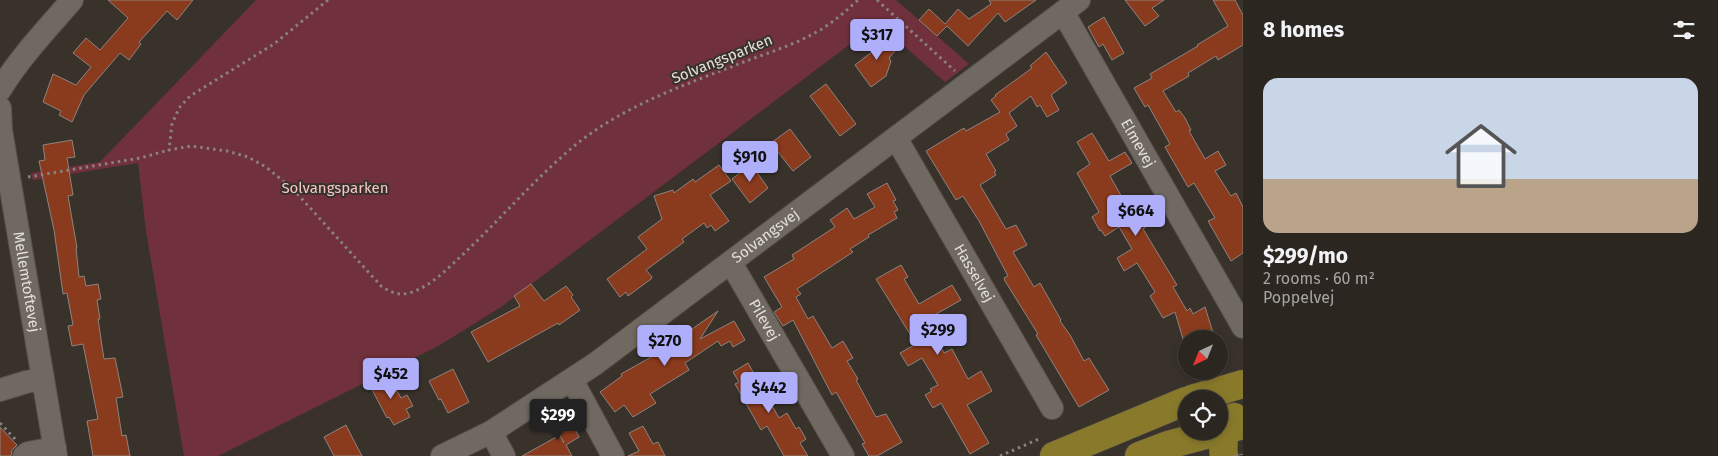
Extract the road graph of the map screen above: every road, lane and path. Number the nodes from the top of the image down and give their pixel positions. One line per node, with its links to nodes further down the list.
1 (72, 0): 7 (street)
2 (328, 0): 10 (path)
3 (858, 0): 10 (path, Solvangsparken)
4 (876, 0): 6 (path)
5 (1071, 6): 6 (street, Solvangsvej); 13 (street, Elmevej)
6 (968, 83): 9 (street, Solvangsvej)
7 (0, 90)
8 (0, 108): 11 (street, Mellemtoftevej)
9 (896, 138): 12 (street, Solvangsvej); 19 (street, Hasselvej)
10 (169, 150): 11 (path, Solvangsparken)
11 (10, 180): 14 (street, Mellemtoftevej)
12 (731, 263): 15 (street, Solvangsvej); 29 (street, Pilevej)
13 (1243, 328)
14 (43, 379): 17 (street); 24 (street, Mellemtoftevej)
15 (572, 380): 22 (street, Solvangsvej); 28 (street)
16 (1243, 384): 18 (main road)
17 (0, 390)
18 (1223, 390)
19 (1052, 408)
20 (1243, 410): 23 (main road)
21 (1173, 412): 30 (main road)
22 (491, 432): 26 (street, Solvangsvej); 27 (street)
23 (1224, 441): 31 (main road); 32 (main road)
24 (56, 452): 25 (street)
25 (24, 456)
26 (442, 456)
27 (504, 456)
28 (613, 456)
29 (843, 456)
30 (1054, 456)
31 (1140, 456)
32 (1190, 456)

